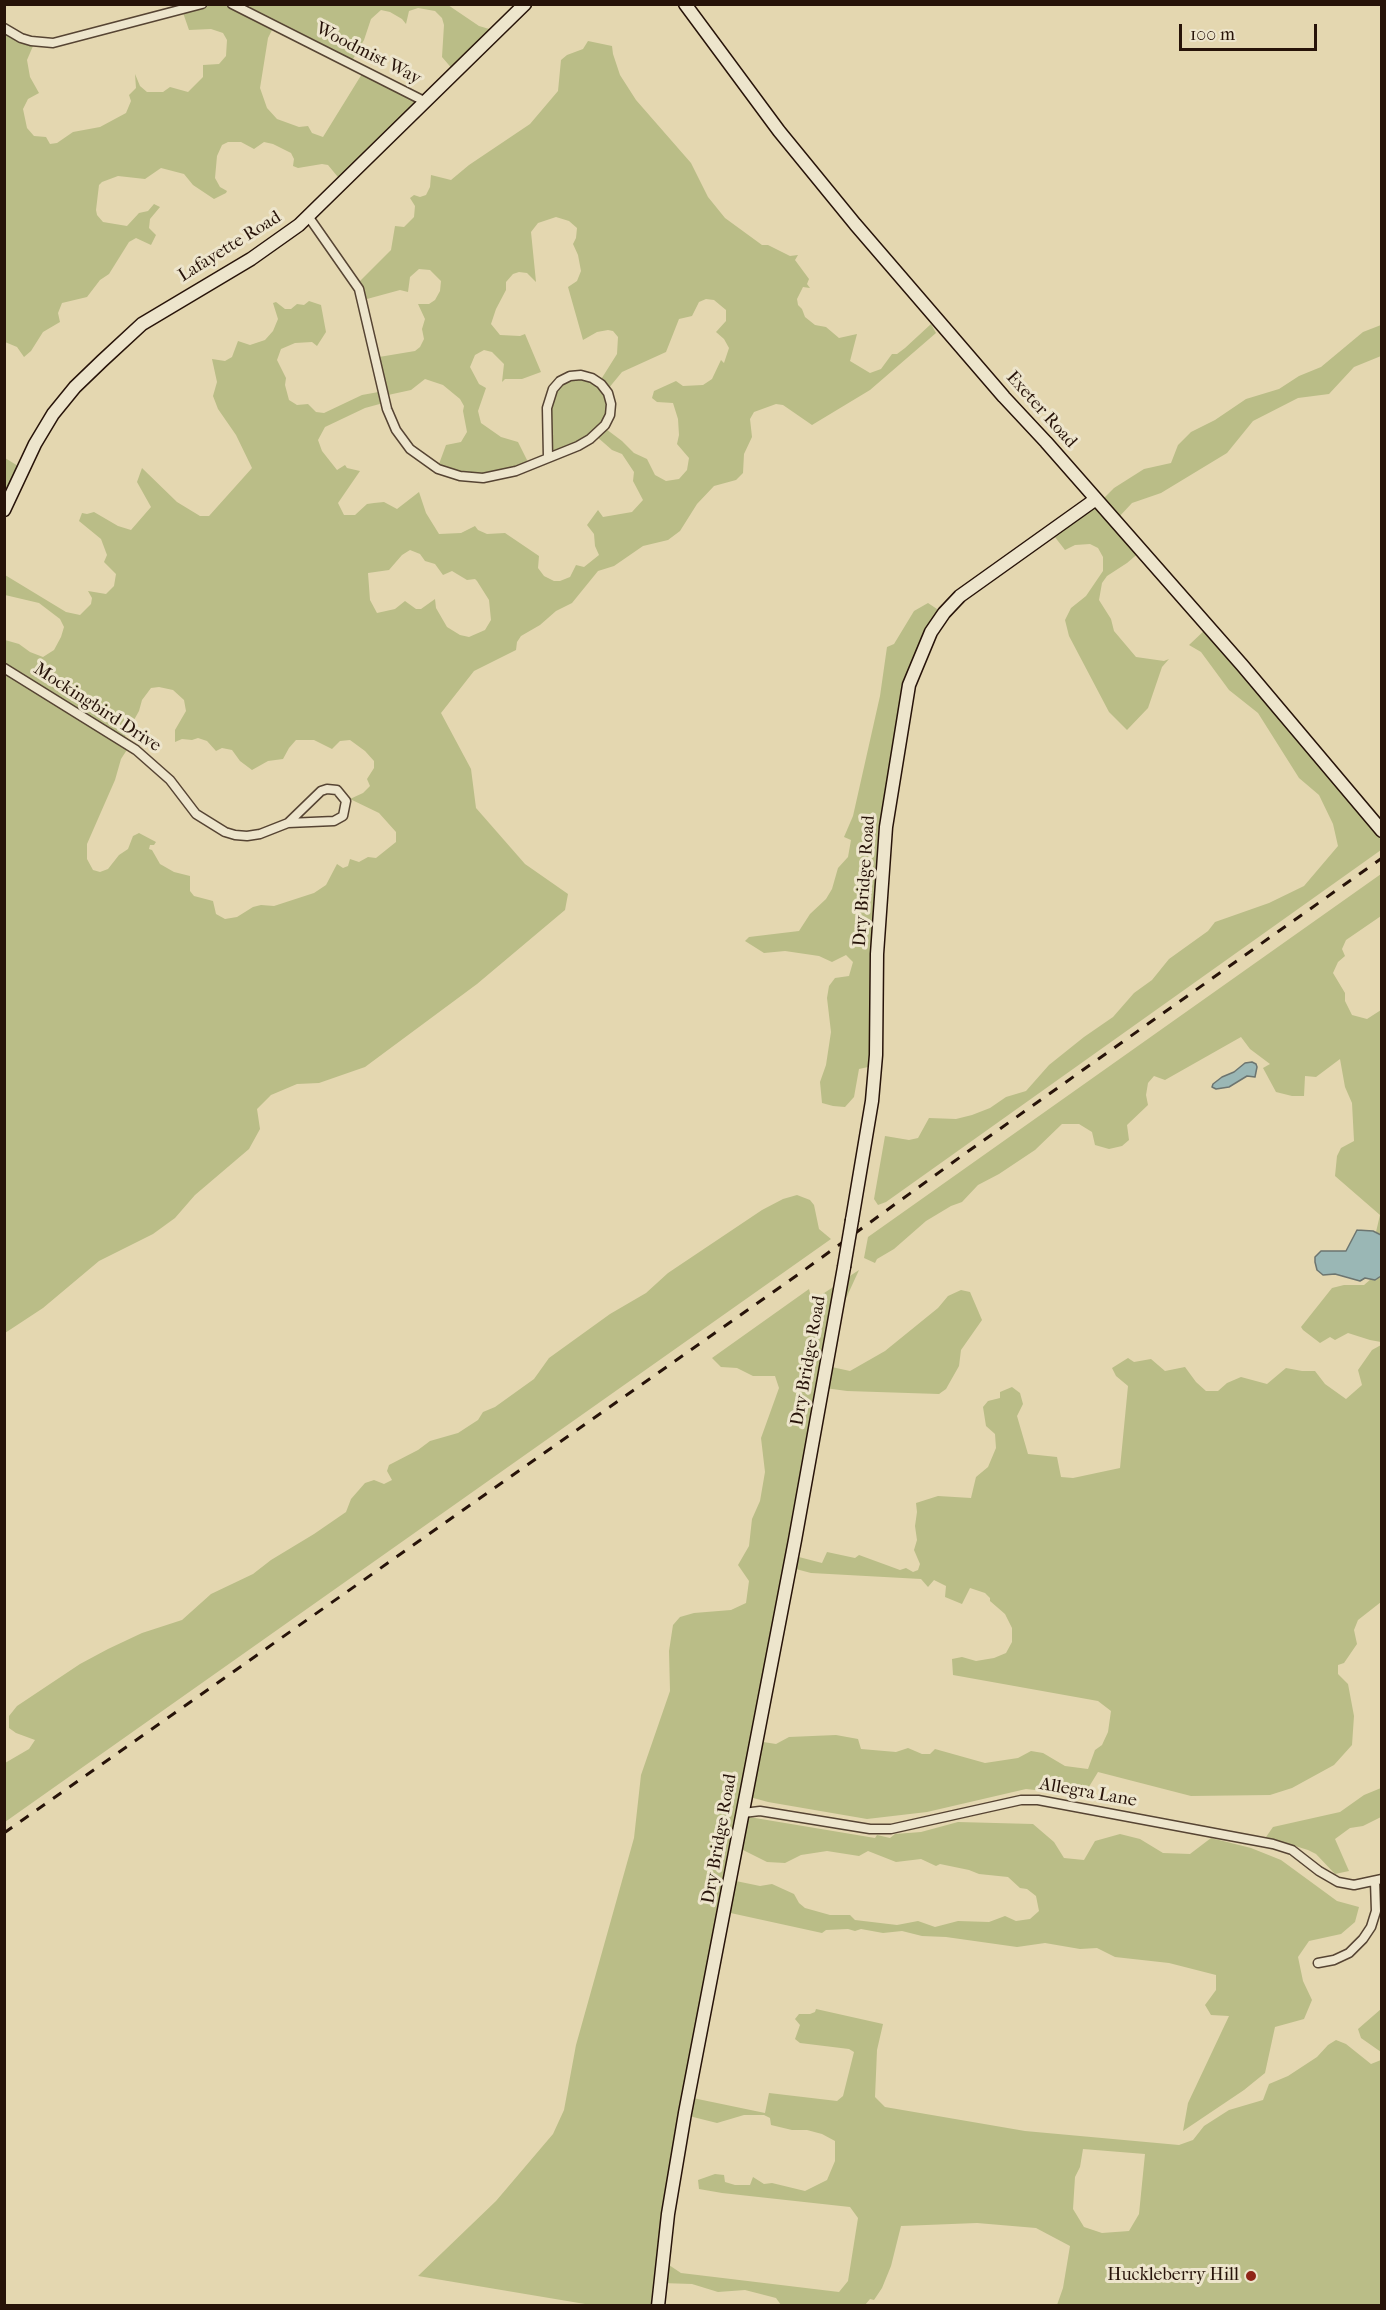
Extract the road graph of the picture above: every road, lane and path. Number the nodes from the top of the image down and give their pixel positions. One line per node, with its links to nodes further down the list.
1 (202, 4): 5 (street)
2 (232, 4): 6 (street, Woodmist Way)
3 (525, 4): 6 (street, Lafayette Road)
4 (685, 4): 9 (street, Exeter Road)
5 (4, 28)
6 (424, 101): 7 (street, Lafayette Road)
7 (308, 216): 8 (street); 10 (street, Lafayette Road)
8 (548, 458): 8 (street)
9 (1096, 499): 13 (street, Exeter Road); 14 (street, Dry Bridge Road, bridge)
10 (4, 510)
11 (4, 668): 12 (street, Mockingbird Drive)
12 (288, 823): 12 (street, Mockingbird Drive)
13 (1382, 831)
14 (743, 1813): 15 (street, Allegra Lane); 17 (street, Dry Bridge Road)
15 (1378, 1880): 16 (street)
16 (1318, 1963)
17 (658, 2306)

